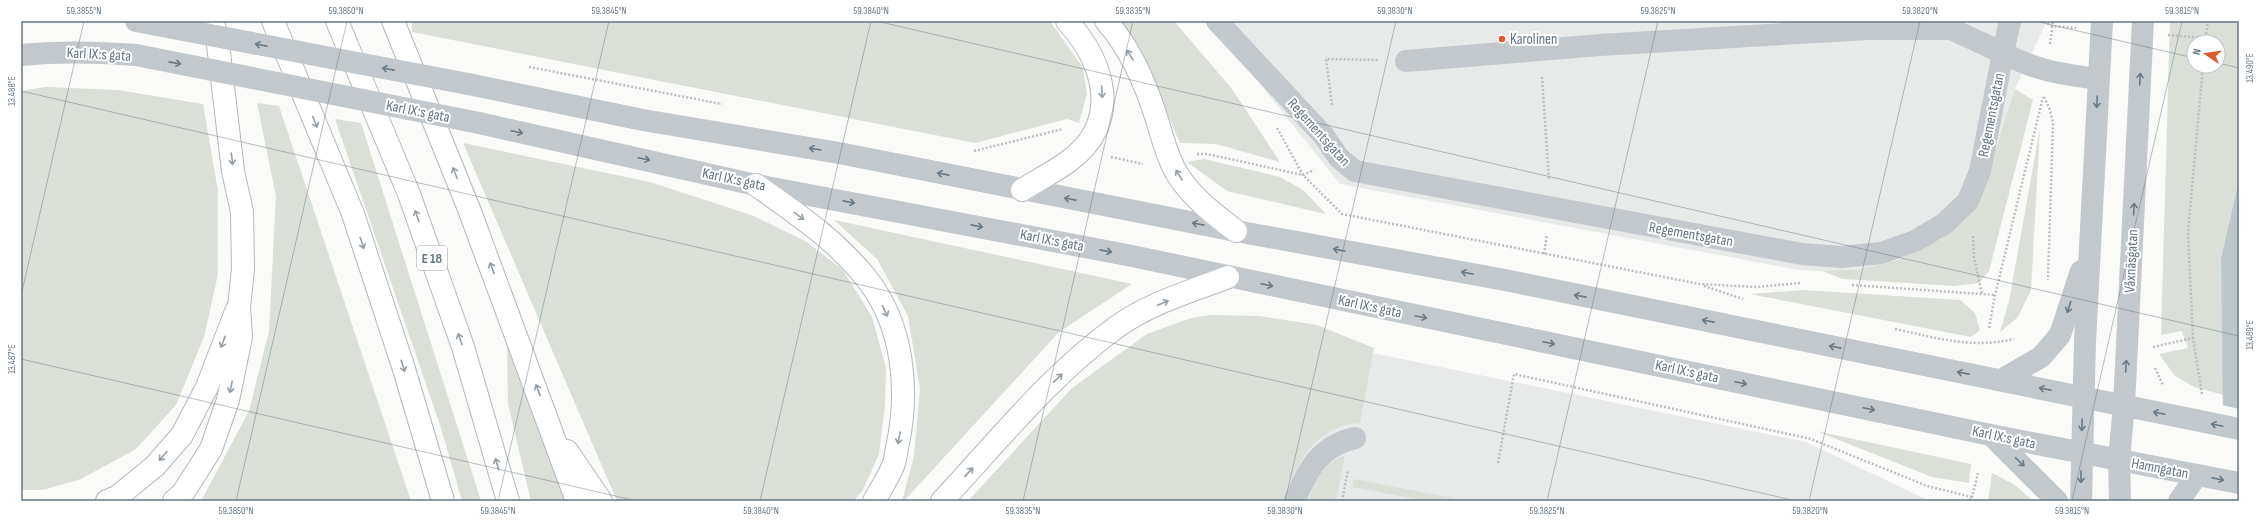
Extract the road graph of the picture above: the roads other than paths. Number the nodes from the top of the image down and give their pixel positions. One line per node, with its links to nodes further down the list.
1 (136, 21): 17 (street, one-way to 1, bridge)
2 (212, 21): 21 (highway, one-way to 21)
3 (273, 21): 35 (highway, one-way to 35)
4 (337, 21): 36 (highway, E 18, one-way to 4)
5 (393, 21): 25 (highway, one-way to 5)
6 (1067, 21): 17 (highway, one-way to 17)
7 (1106, 21): 18 (highway, one-way to 7)
8 (1217, 21): 12 (street, Regementsgatan)
9 (2010, 21): 12 (street)
10 (2102, 21): 15 (street)
11 (2143, 21): 24 (street, Våxnäsgatan, one-way to 11)
12 (2003, 53): 14 (street); 15 (street, Regementsgatan)
13 (21, 55): 16 (street, Karl IX:s gata, one-way to 16, bridge)
14 (1406, 61)
15 (2098, 79): 19 (street, one-way to 19)
16 (756, 184): 20 (street, Karl IX:s gata, one-way to 20); 39 (highway, one-way to 39)
17 (1022, 190): 18 (street, one-way to 17)
18 (1236, 231): 22 (street, one-way to 18)
19 (2090, 244): 22 (street, one-way to 22); 23 (street)
20 (1228, 277): 27 (street, Karl IX:s gata, one-way to 27); 40 (highway, one-way to 20)
21 (239, 306): 33 (highway, one-way to 33); 34 (highway, one-way to 34)
22 (2001, 380): 23 (street, one-way to 22)
23 (2083, 397): 24 (street); 29 (street, one-way to 29)
24 (2124, 405): 26 (street, one-way to 24, bridge); 30 (street, Våxnäsgatan)
25 (552, 427): 37 (highway); 38 (highway)
26 (2239, 429)
27 (1992, 435): 29 (street, Karl IX:s gata); 42 (street, one-way to 42)
28 (1355, 438): 41 (street)
29 (2081, 453): 30 (street, Hamngatan); 43 (street, one-way to 43)
30 (2119, 459): 31 (street, Hamngatan); 44 (street, Våxnäsgatan)
31 (2197, 475): 32 (street, Hamngatan, one-way to 32, bridge); 45 (street)
32 (2239, 483)
33 (107, 501)
34 (174, 501)
35 (443, 501)
36 (508, 501)
37 (577, 501)
38 (601, 501)
39 (874, 501)
40 (942, 501)
41 (1294, 501)
42 (2057, 501)
43 (2081, 501)
44 (2120, 501)
45 (2179, 501)

